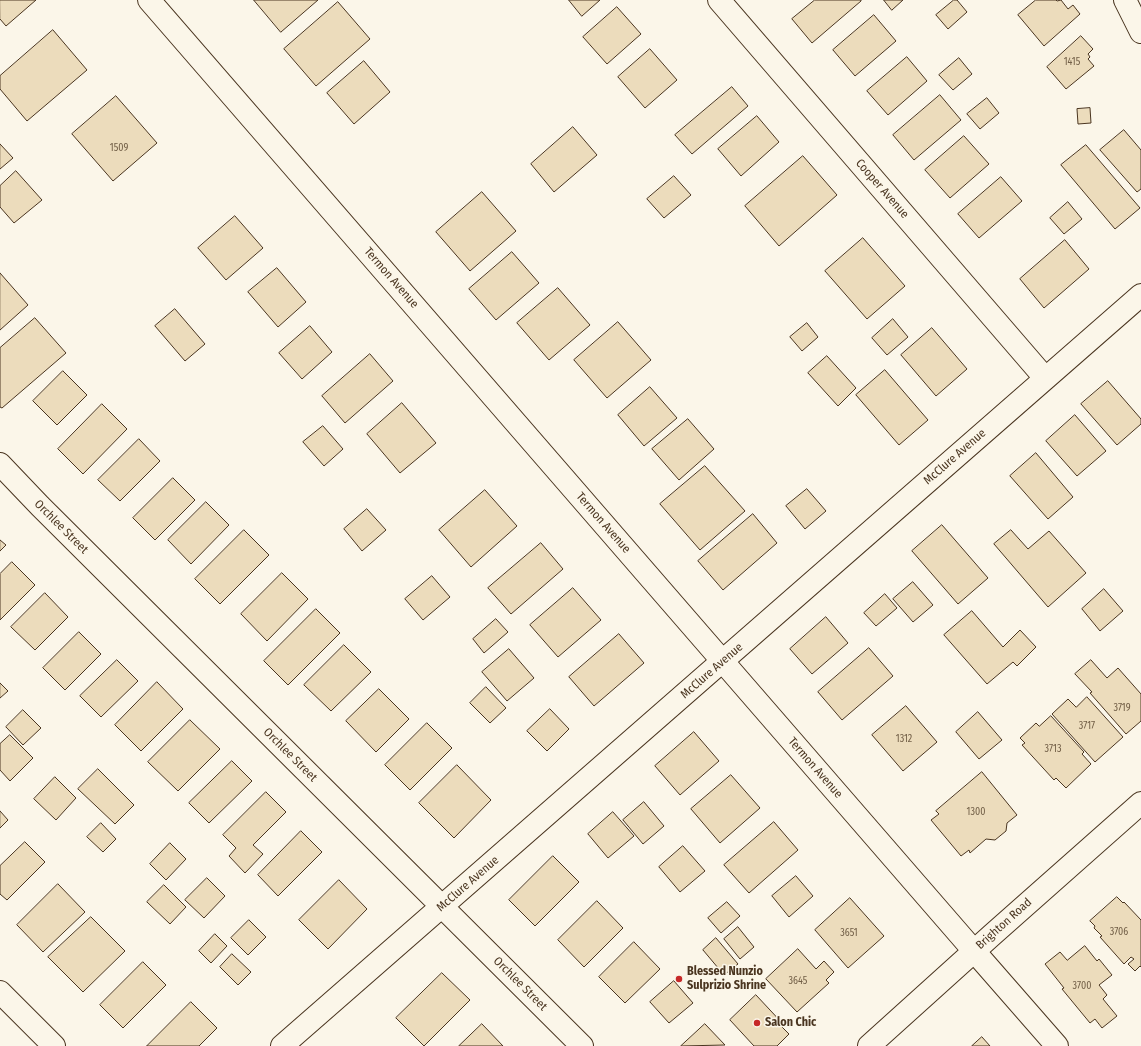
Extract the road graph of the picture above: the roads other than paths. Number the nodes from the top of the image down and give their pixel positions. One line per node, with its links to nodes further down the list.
1 (149, 0): 8 (street, Termon Avenue)
2 (719, 0): 6 (street, Cooper Avenue)
3 (1125, 0): 4 (street)
4 (1141, 32)
5 (1141, 295): 6 (street, McClure Avenue)
6 (1046, 378): 8 (street, McClure Avenue)
7 (0, 464): 10 (street, Orchlee Street)
8 (723, 661): 10 (street, McClure Avenue); 11 (street, Termon Avenue)
9 (1141, 803): 11 (street, Brighton Road)
10 (442, 906): 14 (street, McClure Avenue); 15 (street, Orchlee Street)
11 (974, 951): 16 (street, Brighton Road); 17 (street, Termon Avenue)
12 (0, 992): 13 (street)
13 (54, 1046)
14 (282, 1046)
15 (582, 1046)
16 (869, 1046)
17 (1057, 1046)

